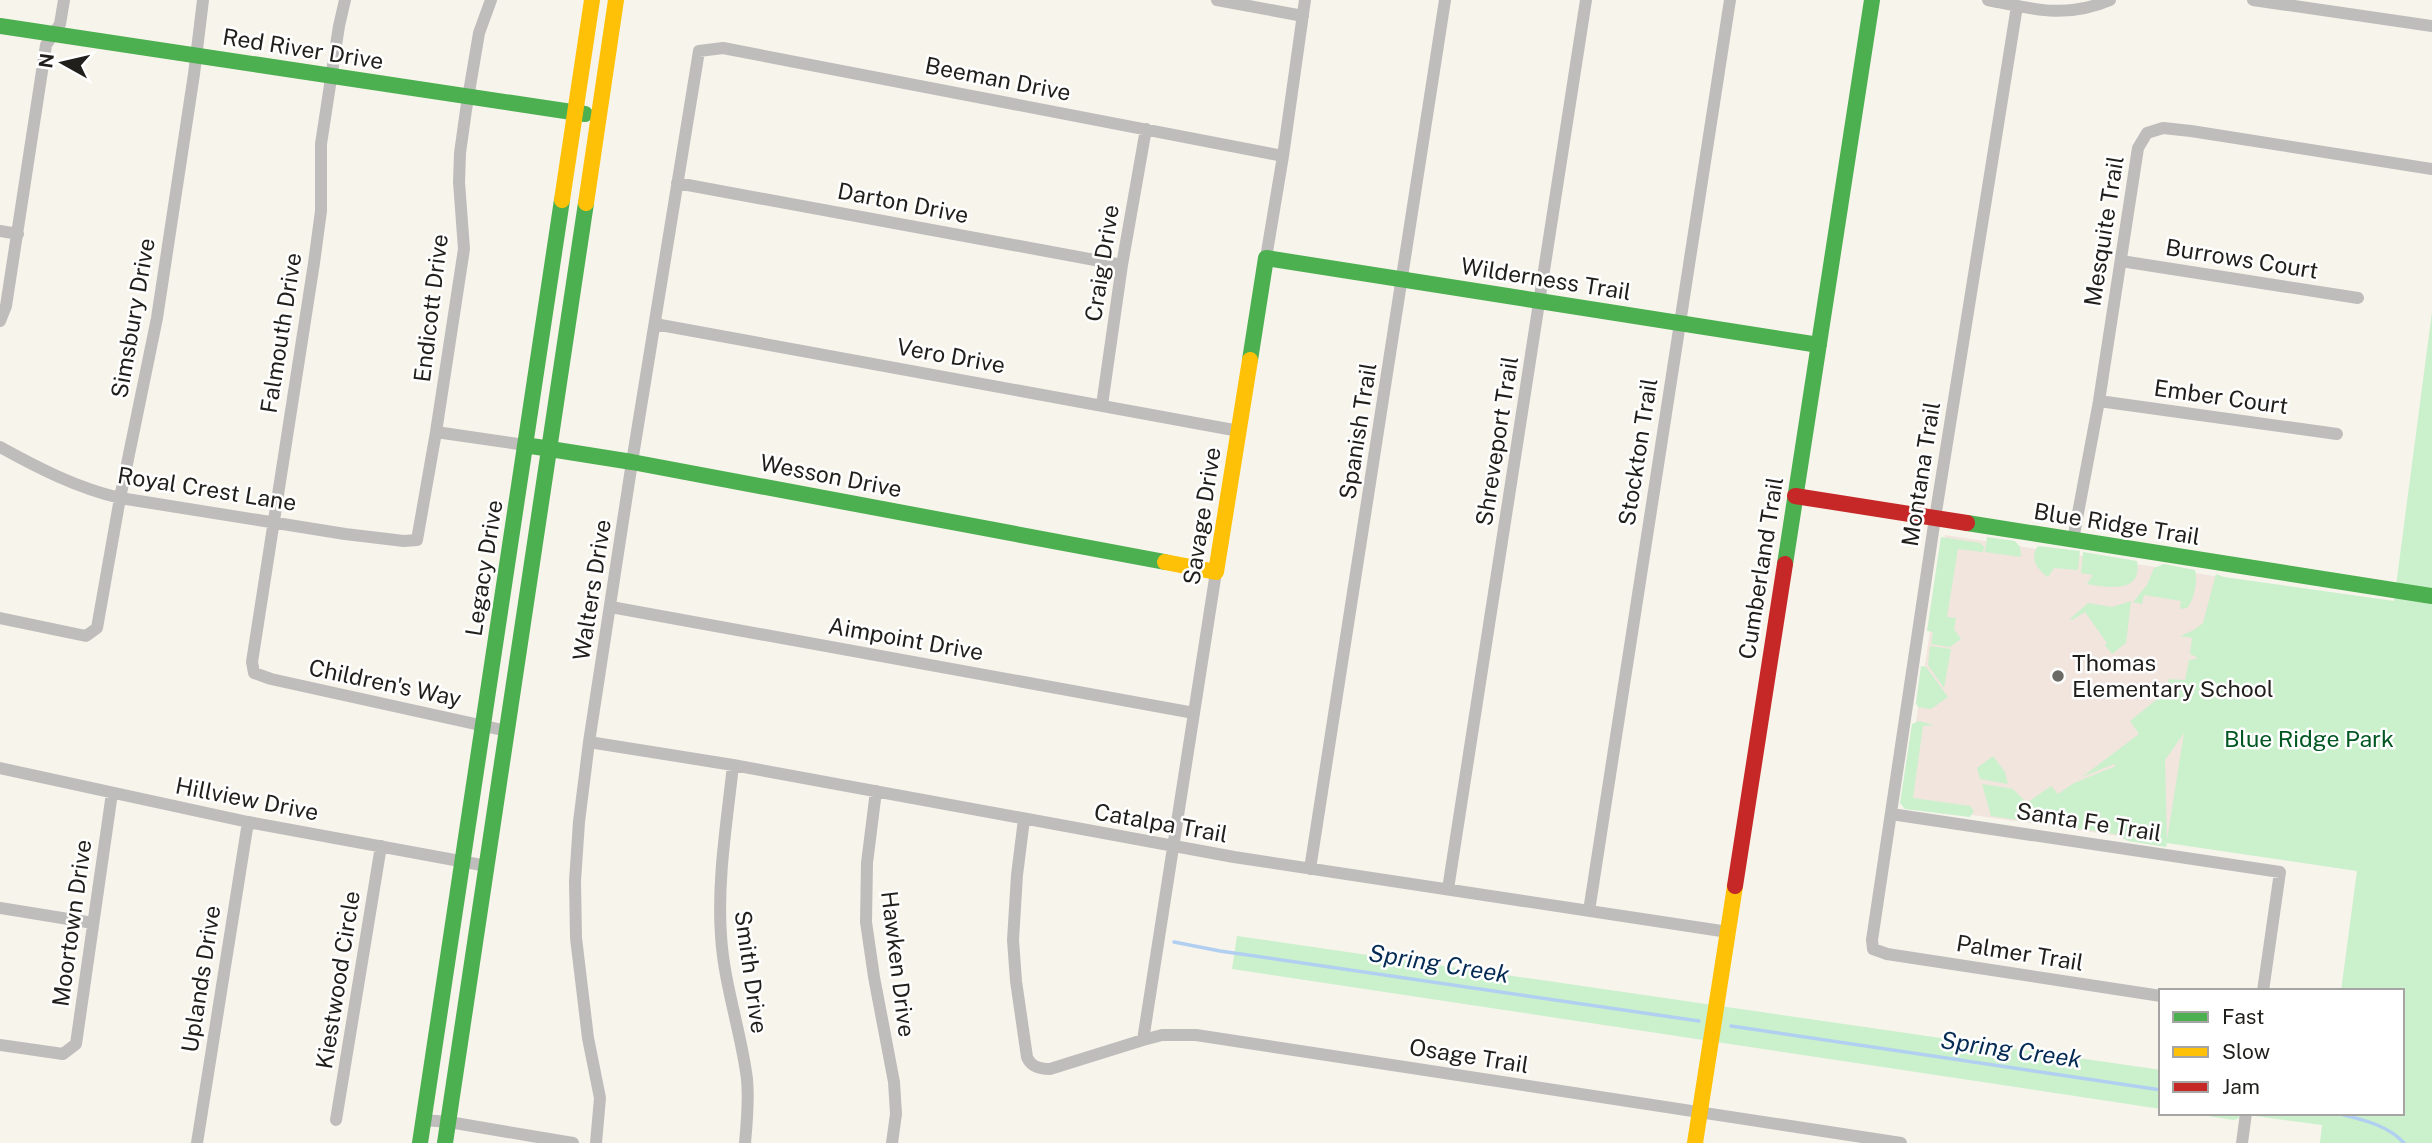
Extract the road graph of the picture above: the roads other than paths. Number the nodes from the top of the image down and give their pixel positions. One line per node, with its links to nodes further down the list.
1 (64, 0): 20 (street)
2 (203, 0): 22 (street, Simsbury Drive)
3 (345, 0): 23 (street, Falmouth Drive)
4 (491, 0): 24 (street, Endicott Drive)
5 (592, 0): 25 (street, Legacy Drive)
6 (616, 0): 26 (street, Legacy Drive)
7 (1217, 0): 17 (street)
8 (1305, 0): 17 (street, Savage Drive)
9 (1445, 0): 36 (street, Spanish Trail)
10 (1586, 0): 38 (street, Shreveport Trail)
11 (1730, 0): 40 (street, Stockton Trail)
12 (1872, 0): 42 (street, Cumberland Trail)
13 (1988, 0): 16 (street)
14 (2110, 0): 16 (street)
15 (2253, 0): 19 (street)
16 (2017, 6): 54 (street, Montana Trail)
17 (1303, 16): 28 (street, Savage Drive)
18 (0, 26): 20 (street, Red River Drive)
19 (2432, 26)
20 (53, 34): 22 (street, Red River Drive); 32 (street)
21 (704, 49): 27 (street, Beeman Drive); 30 (street, Walters Drive)
22 (196, 55): 23 (street, Red River Drive); 53 (street, Simsbury Drive)
23 (331, 76): 24 (street, Red River Drive); 55 (street, Falmouth Drive)
24 (468, 97): 25 (street, Red River Drive); 46 (street, Endicott Drive)
25 (576, 113): 26 (street, Red River Drive); 48 (street, Legacy Drive)
26 (599, 116): 50 (street, Legacy Drive)
27 (1146, 129): 28 (street, Beeman Drive); 35 (street, Craig Drive)
28 (1283, 156): 33 (street, Savage Drive)
29 (2432, 169): 34 (street, Mesquite Trail)
30 (677, 183): 35 (street, Darton Drive); 41 (street, Walters Drive)
31 (0, 231): 32 (street)
32 (18, 234): 39 (street)
33 (1266, 258): 36 (street, Wilderness Trail); 45 (street, Savage Drive)
34 (2120, 261): 37 (street, Burrows Court); 43 (street, Mesquite Trail)
35 (1122, 265): 44 (street, Craig Drive)
36 (1403, 279): 38 (street, Wilderness Trail); 78 (street, Spanish Trail)
37 (2358, 298)
38 (1540, 301): 40 (street, Wilderness Trail); 79 (street, Shreveport Trail)
39 (0, 321)
40 (1678, 323): 42 (street, Wilderness Trail); 81 (street, Stockton Trail)
41 (655, 324): 44 (street, Vero Drive); 51 (street, Walters Drive)
42 (1819, 345): 52 (street, Cumberland Trail)
43 (2099, 401): 47 (street, Ember Court); 57 (street, Mesquite Trail)
44 (1102, 405): 45 (street, Vero Drive)
45 (1239, 431): 58 (street, Savage Drive)
46 (436, 432): 48 (street, Wesson Drive); 56 (street, Endicott Drive)
47 (2337, 434)
48 (525, 445): 50 (street, Wesson Drive); 64 (street, Legacy Drive)
49 (0, 447): 53 (street, Royal Crest Lane)
50 (549, 449): 51 (street, Wesson Drive); 65 (street, Legacy Drive)
51 (632, 463): 58 (street, Wesson Drive); 60 (street, Walters Drive)
52 (1795, 496): 54 (street, Blue Ridge Trail); 83 (street, Cumberland Trail)
53 (120, 498): 55 (street, Royal Crest Lane); 61 (street, Simsbury Drive)
54 (1935, 519): 57 (street, Blue Ridge Trail); 71 (street, Montana Trail)
55 (274, 521): 56 (street, Royal Crest Lane); 62 (street, Falmouth Drive)
56 (417, 540)
57 (2073, 540): 59 (street, Blue Ridge Trail)
58 (1216, 572): 63 (street, Savage Drive)
59 (2432, 596)
60 (611, 607): 63 (street, Aimpoint Drive); 66 (street, Walters Drive)
61 (0, 618)
62 (254, 673): 64 (street, Children's Way)
63 (1194, 713): 75 (street, Savage Drive)
64 (483, 726): 65 (street, Children's Way); 76 (street, Legacy Drive)
65 (507, 731): 77 (street, Legacy Drive)
66 (589, 741): 67 (street, Catalpa Trail); 98 (street, Walters Drive)
67 (733, 765): 69 (street, Catalpa Trail); 99 (street, Smith Drive)
68 (0, 768): 70 (street, Hillview Drive)
69 (876, 791): 72 (street, Catalpa Trail); 100 (street, Hawken Drive)
70 (112, 793): 73 (street, Hillview Drive); 82 (street, Moortown Drive)
71 (1891, 814): 84 (street, Montana Trail); 85 (street, Santa Fe Trail)
72 (1024, 819): 75 (street, Catalpa Trail); 87 (street, Osage Trail)
73 (248, 822): 74 (street, Hillview Drive); 94 (street, Uplands Drive)
74 (381, 846): 76 (street, Hillview Drive); 91 (street, Kiestwood Circle)
75 (1173, 847): 78 (street, Catalpa Trail); 87 (street, Savage Drive)
76 (462, 860): 77 (street, Hillview Drive); 92 (street, Legacy Drive)
77 (487, 866): 93 (street, Legacy Drive)
78 (1310, 869): 79 (street, Catalpa Trail)
79 (1448, 889): 81 (street, Catalpa Trail)
80 (0, 908): 82 (street)
81 (1589, 911): 83 (street, Catalpa Trail)
82 (93, 923): 88 (street, Moortown Drive)
83 (1728, 932): 89 (street, Cumberland Trail)
84 (1873, 949): 86 (street, Palmer Trail)
85 (2263, 989)
86 (2159, 996)
87 (1143, 1040): 89 (street, Osage Trail)
88 (0, 1045)
89 (1700, 1113): 101 (street, Cumberland Trail); 102 (street, Osage Trail)
90 (2246, 1115): 103 (street)
91 (336, 1119)
92 (423, 1120): 93 (street); 95 (street, Legacy Drive)
93 (449, 1122): 96 (street, Legacy Drive); 97 (street)
94 (197, 1143)
95 (419, 1143)
96 (446, 1143)
97 (573, 1143)
98 (596, 1143)
99 (745, 1143)
100 (892, 1143)
101 (1695, 1143)
102 (1901, 1143)
103 (2242, 1143)

